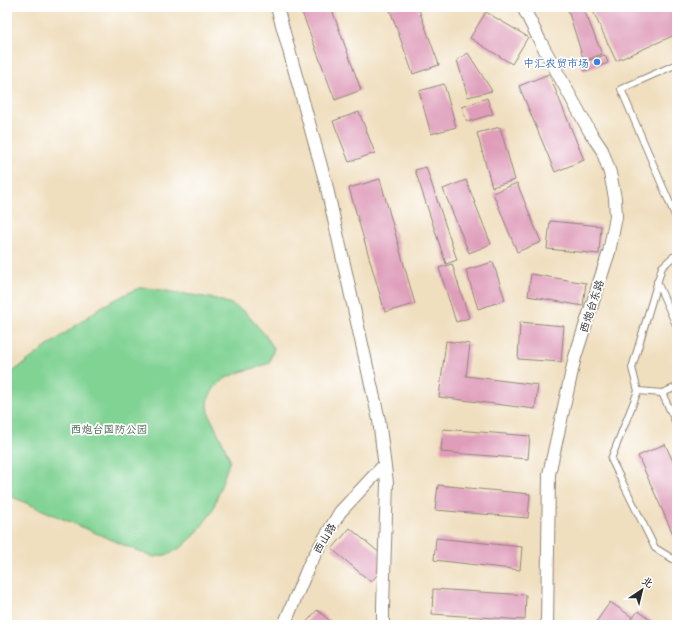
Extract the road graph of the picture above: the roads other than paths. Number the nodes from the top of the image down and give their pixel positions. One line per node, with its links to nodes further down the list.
1 (277, 7): 12 (street)
2 (523, 7): 16 (street, 西炮台东路)
3 (677, 64): 4 (lane)
4 (677, 220)
5 (677, 256): 6 (lane)
6 (658, 282): 7 (lane); 9 (lane)
7 (677, 327)
8 (677, 387): 10 (lane)
9 (638, 391): 10 (lane); 13 (lane)
10 (662, 393): 11 (lane)
11 (677, 425)
12 (384, 465): 14 (street, 西山路); 15 (street)
13 (677, 560)
14 (284, 625)
15 (383, 625)
16 (547, 625)

